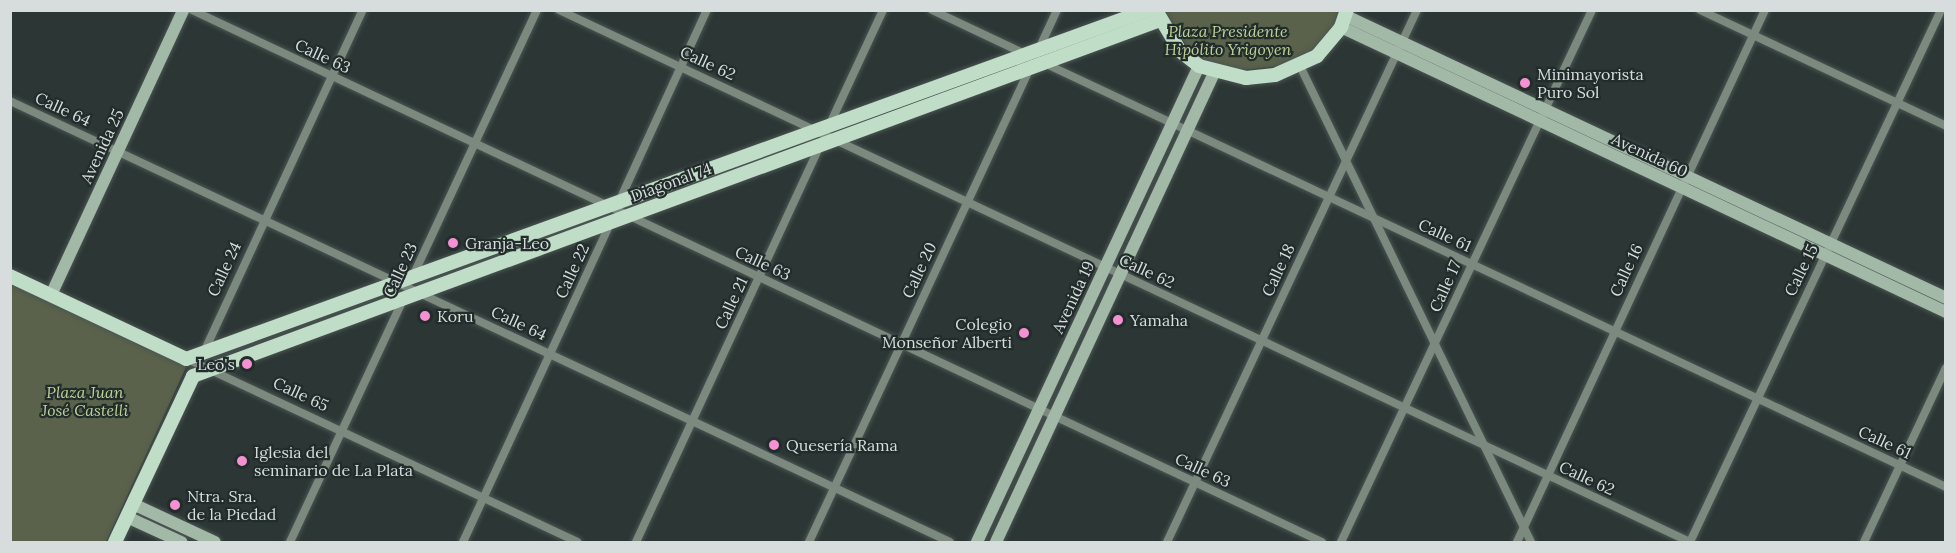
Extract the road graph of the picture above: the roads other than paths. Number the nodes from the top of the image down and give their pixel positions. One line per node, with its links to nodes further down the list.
1 (183, 10): 34 (main road, Avenida 25)
2 (192, 10): 25 (street, Calle 63)
3 (363, 10): 25 (street, Calle 24)
4 (537, 10): 33 (street, Calle 23)
5 (559, 10): 23 (street, Calle 62)
6 (707, 10): 23 (street, Calle 22)
7 (884, 10): 32 (street, Calle 21)
8 (932, 10): 20 (street, Calle 61)
9 (1057, 10): 20 (street, Calle 20)
10 (1148, 10): 20 (main road, Diagonal 74)
11 (1417, 10): 19 (street, Calle 18)
12 (1592, 10): 28 (street, Calle 17)
13 (1700, 10): 18 (street)
14 (1765, 10): 18 (street, Calle 16)
15 (1941, 10): 27 (street, Calle 15)
16 (1159, 15): 20 (main road, Diagonal 74); 21 (main road)
17 (1345, 18): 19 (main road, Avenida 60); 22 (main road)
18 (1753, 36): 27 (street); 36 (street, Calle 16)
19 (1399, 48): 28 (main road, Avenida 60); 35 (street, Calle 18)
20 (1034, 59): 29 (street, Calle 61); 32 (main road, Diagonal 74); 38 (street, Calle 20)
21 (1199, 66): 24 (main road); 29 (main road, Avenida 19)
22 (1300, 66): 24 (main road); 35 (street)
23 (681, 68): 32 (street, Calle 62); 39 (street, Calle 22)
24 (1214, 73): 31 (main road, Avenida 19)
25 (332, 77): 33 (street, Calle 63); 40 (street, Calle 24)
26 (10, 100): 34 (street, Calle 64)
27 (1898, 104): 30 (street); 42 (street, Calle 15)
28 (1542, 115): 36 (main road, Avenida 60); 43 (street, Calle 17)
29 (1172, 123): 31 (street, Calle 61); 44 (main road, Avenida 19)
30 (1946, 126)
31 (1187, 130): 37 (street, Calle 61); 45 (main road, Avenida 19)
32 (825, 135): 38 (street, Calle 62); 39 (main road, Diagonal 74); 47 (street, Calle 21)
33 (475, 144): 39 (street, Calle 63); 48 (street, Calle 23)
34 (117, 151): 40 (street, Calle 64); 49 (main road, Avenida 25)
35 (1346, 160): 37 (street, Calle 18); 41 (street)
36 (1684, 182): 42 (main road, Avenida 60); 52 (street, Calle 16)
37 (1329, 197): 41 (street, Calle 61); 53 (street, Calle 18)
38 (967, 202): 44 (street, Calle 62); 54 (street, Calle 20)
39 (616, 210): 47 (street, Calle 63); 48 (main road, Diagonal 74); 56 (street, Calle 22)
40 (265, 220): 48 (street, Calle 64); 57 (street, Calle 24)
41 (1375, 220): 43 (street, Calle 61); 55 (street)
42 (1827, 249): 50 (main road, Avenida 60); 51 (main road, Avenida 60); 59 (street, Calle 15)
43 (1471, 264): 52 (street, Calle 61); 55 (street, Calle 17)
44 (1105, 267): 45 (street, Calle 62); 61 (main road, Avenida 19)
45 (1120, 274): 53 (street, Calle 62); 62 (main road, Avenida 19)
46 (10, 276): 49 (main road, Calle 65)
47 (759, 278): 54 (street, Calle 63); 63 (street, Calle 21)
48 (408, 287): 56 (street, Calle 64); 57 (main road, Diagonal 74); 64 (street, Calle 23)
49 (51, 295): 57 (main road, Calle 65)
50 (1946, 298)
51 (1946, 312)
52 (1614, 331): 59 (street, Calle 61); 67 (street, Calle 16)
53 (1262, 341): 60 (street, Calle 62); 68 (street, Calle 18)
54 (901, 345): 61 (street, Calle 63); 70 (street, Calle 20)
55 (1435, 345): 60 (street, Calle 17); 65 (street)
56 (550, 354): 63 (street, Calle 64); 71 (street, Calle 22)
57 (198, 364): 64 (street, Calle 65); 72 (main road, Calle 24)
58 (1946, 368): 66 (street)
59 (1757, 398): 66 (street, Calle 61); 75 (street, Calle 15)
60 (1404, 408): 65 (street, Calle 62); 89 (street, Calle 17)
61 (1039, 409): 62 (street, Calle 63); 85 (main road, Avenida 19)
62 (1054, 417): 68 (street, Calle 63); 86 (main road, Avenida 19)
63 (693, 422): 70 (street, Calle 64); 82 (street, Calle 21)
64 (341, 431): 71 (street, Calle 65); 79 (street, Calle 23)
65 (1483, 444): 67 (street, Calle 62); 74 (street)
66 (1900, 466): 69 (street, Calle 61); 92 (street)
67 (1547, 475): 74 (street, Calle 16); 75 (street, Calle 62)
68 (1195, 483): 87 (street, Calle 18); 88 (street, Calle 63)
69 (1946, 487)
70 (835, 488): 83 (street, Calle 20); 84 (street, Calle 64)
71 (483, 498): 80 (street, Calle 22); 81 (street, Calle 65)
72 (133, 504): 73 (main road, Calle 24); 78 (main road)
73 (127, 517): 76 (main road, Calle 24); 77 (main road)
74 (1524, 528): 90 (street, Calle 16); 91 (street)
75 (1690, 542)
76 (115, 543)
77 (180, 543)
78 (215, 543)
79 (290, 543)
80 (463, 543)
81 (578, 543)
82 (636, 543)
83 (809, 543)
84 (950, 543)
85 (977, 543)
86 (996, 543)
87 (1167, 543)
88 (1322, 543)
89 (1341, 543)
90 (1517, 543)
91 (1531, 543)
92 (1864, 543)

